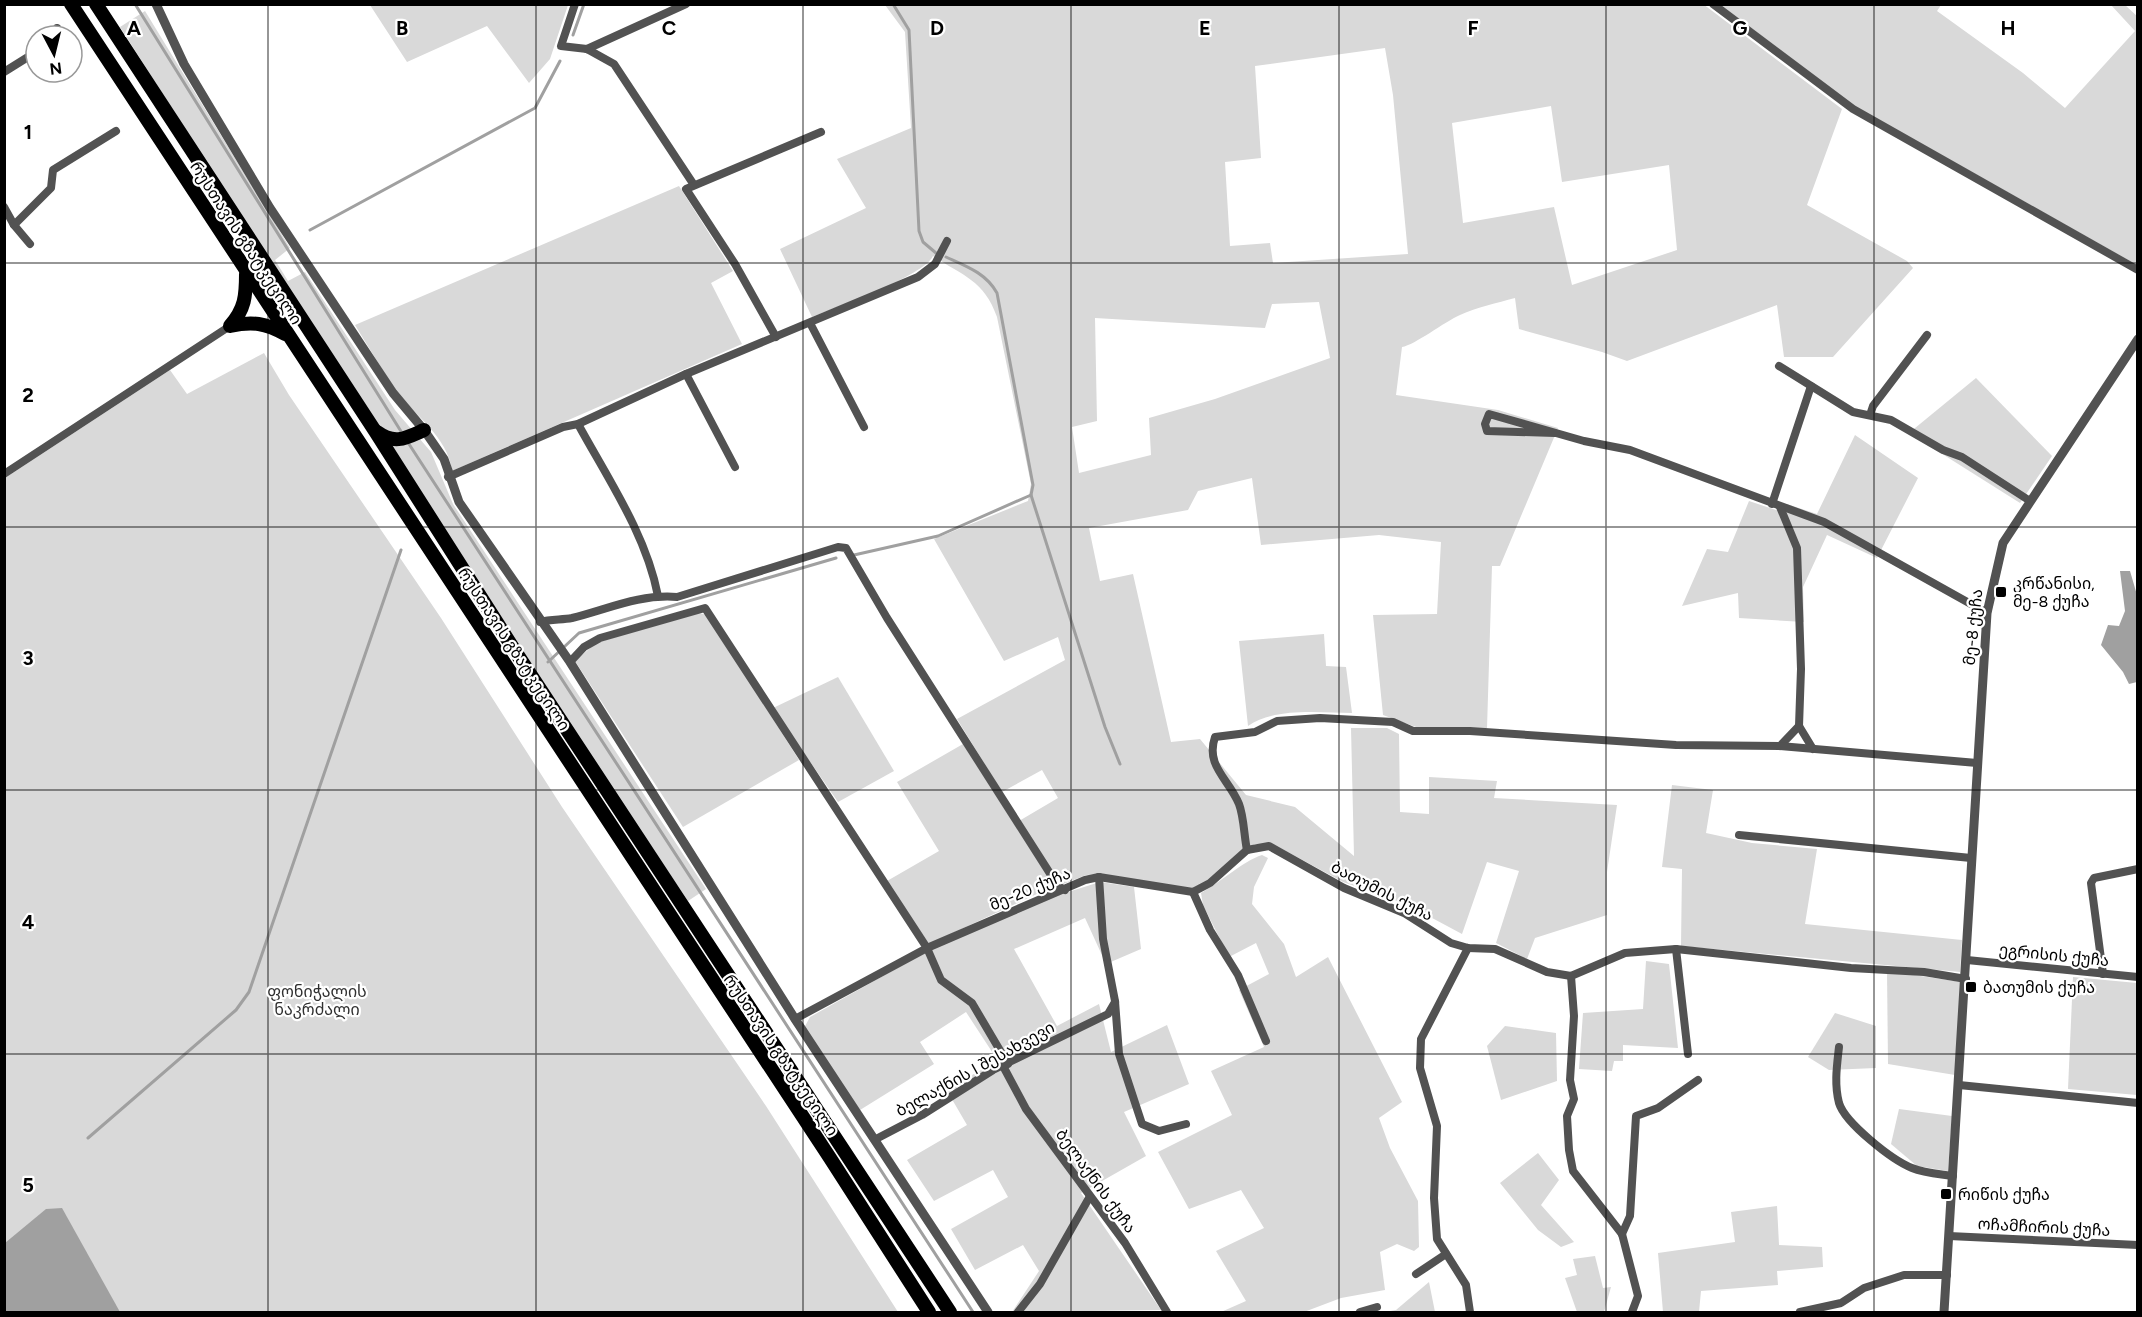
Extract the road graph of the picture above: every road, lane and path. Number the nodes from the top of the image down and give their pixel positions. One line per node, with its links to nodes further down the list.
1 (71, 4): 18 (highway, რუსთავის გზატკეცილი)
2 (96, 4): 31 (highway, რუსთავის გზატკეცილი)
3 (156, 4): 32 (street)
4 (575, 4): 7 (street)
5 (686, 4): 7 (street)
6 (1713, 4): 17 (street)
7 (587, 49): 12 (street)
8 (24, 60): 9 (street)
9 (4, 72)
10 (116, 130): 14 (street)
11 (821, 132): 12 (street)
12 (694, 185): 23 (street)
13 (5, 208): 14 (street)
14 (14, 225): 16 (street)
15 (947, 241): 19 (street)
16 (30, 244)
17 (2138, 270)
18 (246, 274): 20 (highway); 21 (highway, რუსთავის გზატკეცილი)
19 (810, 323): 23 (street); 30 (street)
20 (230, 326): 21 (highway); 37 (street)
21 (286, 334): 85 (highway, რუსთავის გზატკეცილი)
22 (1927, 335): 28 (street)
23 (776, 337): 26 (street)
24 (2138, 339): 39 (street, მე-8 ქუჩა)
25 (1779, 366): 27 (street)
26 (686, 374): 29 (street); 35 (street)
27 (1811, 386): 28 (street); 40 (street)
28 (1870, 415): 39 (street)
29 (578, 424): 38 (street); 42 (street)
30 (864, 427)
31 (375, 431): 34 (highway); 36 (highway, რუსთავის გზატკეცილი)
32 (420, 432): 34 (highway); 38 (street)
33 (1555, 433): 33 (street); 40 (street)
34 (402, 441): 36 (highway)
35 (735, 466)
36 (399, 469): 86 (highway, რუსთავის გზატკეცილი)
37 (4, 474)
38 (448, 477): 44 (street)
39 (2030, 501): 43 (street, მე-8 ქუჩა)
40 (1772, 504): 41 (street)
41 (1780, 507): 43 (street); 46 (street)
42 (658, 596): 44 (street); 55 (street)
43 (1987, 613): 49 (street, მე-8 ქუჩა)
44 (540, 622): 45 (street)
45 (567, 659): 57 (street, ბელაქნის ქუჩა); 66 (street)
46 (1799, 726): 47 (street); 48 (street)
47 (1780, 746): 48 (street); 51 (street)
48 (1813, 748): 49 (street)
49 (1977, 763): 52 (street, მე-8 ქუჩა)
50 (1739, 835): 52 (street)
51 (1247, 850): 56 (street); 58 (street, ბათუმის ქუჩა)
52 (1971, 858): 60 (street, მე-8 ქუჩა)
53 (2138, 869): 61 (street)
54 (1099, 877): 55 (street, მე-20 ქუჩა); 56 (street, მე-20 ქუჩა); 65 (street)
55 (1065, 890): 57 (street, მე-20 ქუჩა)
56 (1193, 892): 67 (street)
57 (927, 948): 66 (street, მე-20 ქუჩა); 70 (street, ბელაქნის ქუჩა)
58 (1468, 948): 62 (street, ბათუმის ქუჩა); 81 (street)
59 (1676, 949): 62 (street); 64 (street); 69 (street)
60 (1967, 960): 61 (street, ეგრისის ქუჩა); 64 (street, მე-8 ქუჩა)
61 (2103, 974): 63 (street, ეგრისის ქუჩა)
62 (1571, 976): 78 (street)
63 (2138, 977)
64 (1966, 979): 72 (street, მე-8 ქუჩა)
65 (1115, 1001): 70 (street, ბელაქნის I შესახვევი); 74 (street)
66 (795, 1019): 75 (street)
67 (1266, 1041)
68 (1839, 1047): 76 (street)
69 (1688, 1054)
70 (1006, 1065): 75 (street, ბელაქნის I შესახვევი); 77 (street, ბელაქნის ქუჩა)
71 (1698, 1080): 78 (street)
72 (1959, 1085): 73 (street); 76 (street, მე-8 ქუჩა)
73 (2138, 1102)
74 (1186, 1124)
75 (876, 1139): 87 (street)
76 (1953, 1176): 79 (street, მე-8 ქუჩა)
77 (1089, 1198): 88 (street); 89 (street, ბელაქნის ქუჩა)
78 (1622, 1234): 92 (street)
79 (1950, 1236): 80 (street, ოჩამჩირის ქუჩა); 83 (street, მე-8 ქუჩა)
80 (2138, 1245)
81 (1446, 1254): 82 (street); 91 (street)
82 (1416, 1274)
83 (1947, 1275): 93 (street); 94 (street, მე-8 ქუჩა)
84 (1377, 1307): 90 (street)
85 (929, 1312)
86 (950, 1312)
87 (988, 1312)
88 (1018, 1312)
89 (1167, 1312)
90 (1360, 1312)
91 (1470, 1312)
92 (1632, 1312)
93 (1800, 1312)
94 (1944, 1312)

